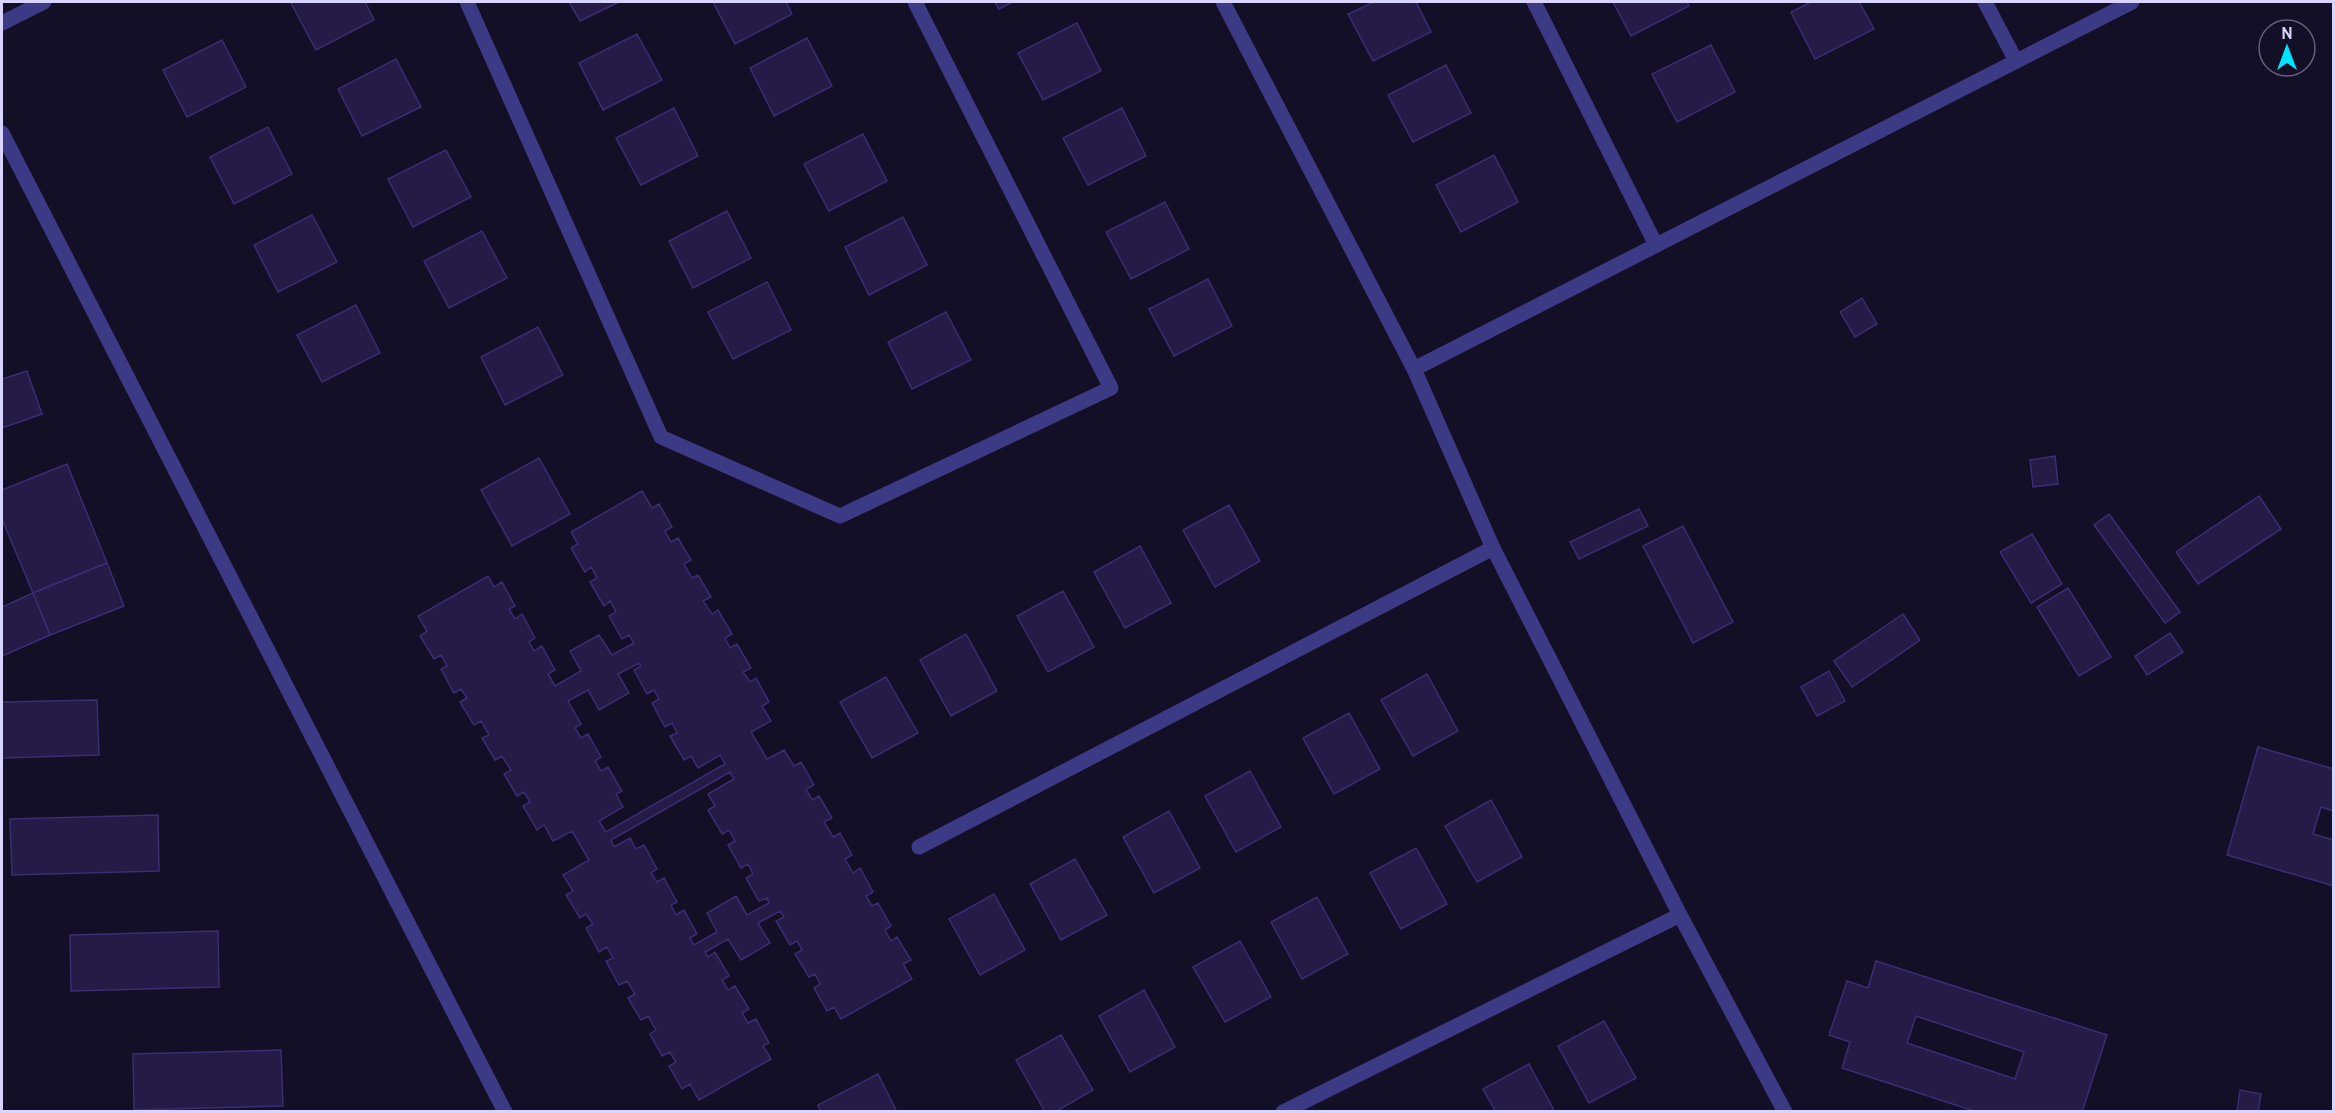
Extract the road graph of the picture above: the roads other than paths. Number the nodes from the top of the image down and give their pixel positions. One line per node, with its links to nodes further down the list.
1 (44, 2): 8 (street)
2 (467, 2): 3 (street)
3 (915, 2)
4 (1223, 2): 12 (street)
5 (1534, 2): 11 (street)
6 (1985, 2): 9 (street)
7 (2132, 2): 9 (street)
8 (2, 23)
9 (2016, 61): 11 (street)
10 (2, 133): 16 (street)
11 (1656, 245): 12 (street)
12 (1414, 369): 13 (street)
13 (1493, 548): 14 (street); 15 (street)
14 (920, 847)
15 (1680, 915): 17 (street); 18 (street)
16 (505, 1112)
17 (1283, 1112)
18 (1785, 1112)

